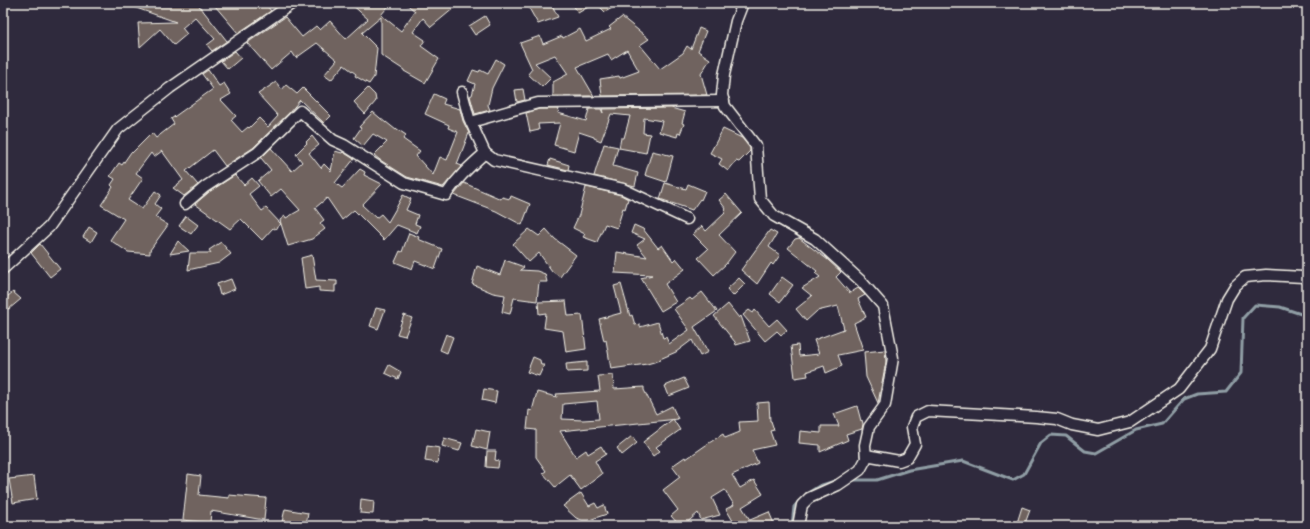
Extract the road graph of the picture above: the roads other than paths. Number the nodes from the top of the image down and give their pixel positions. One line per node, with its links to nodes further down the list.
1 (293, 3): 9 (street)
2 (743, 3): 4 (street)
3 (462, 92): 5 (street)
4 (724, 101): 5 (street); 11 (street)
5 (471, 122): 6 (street)
6 (485, 153): 7 (street); 8 (street)
7 (186, 204)
8 (688, 219)
9 (3, 269)
10 (1307, 276): 11 (street)
11 (866, 455): 12 (street)
12 (798, 526)

